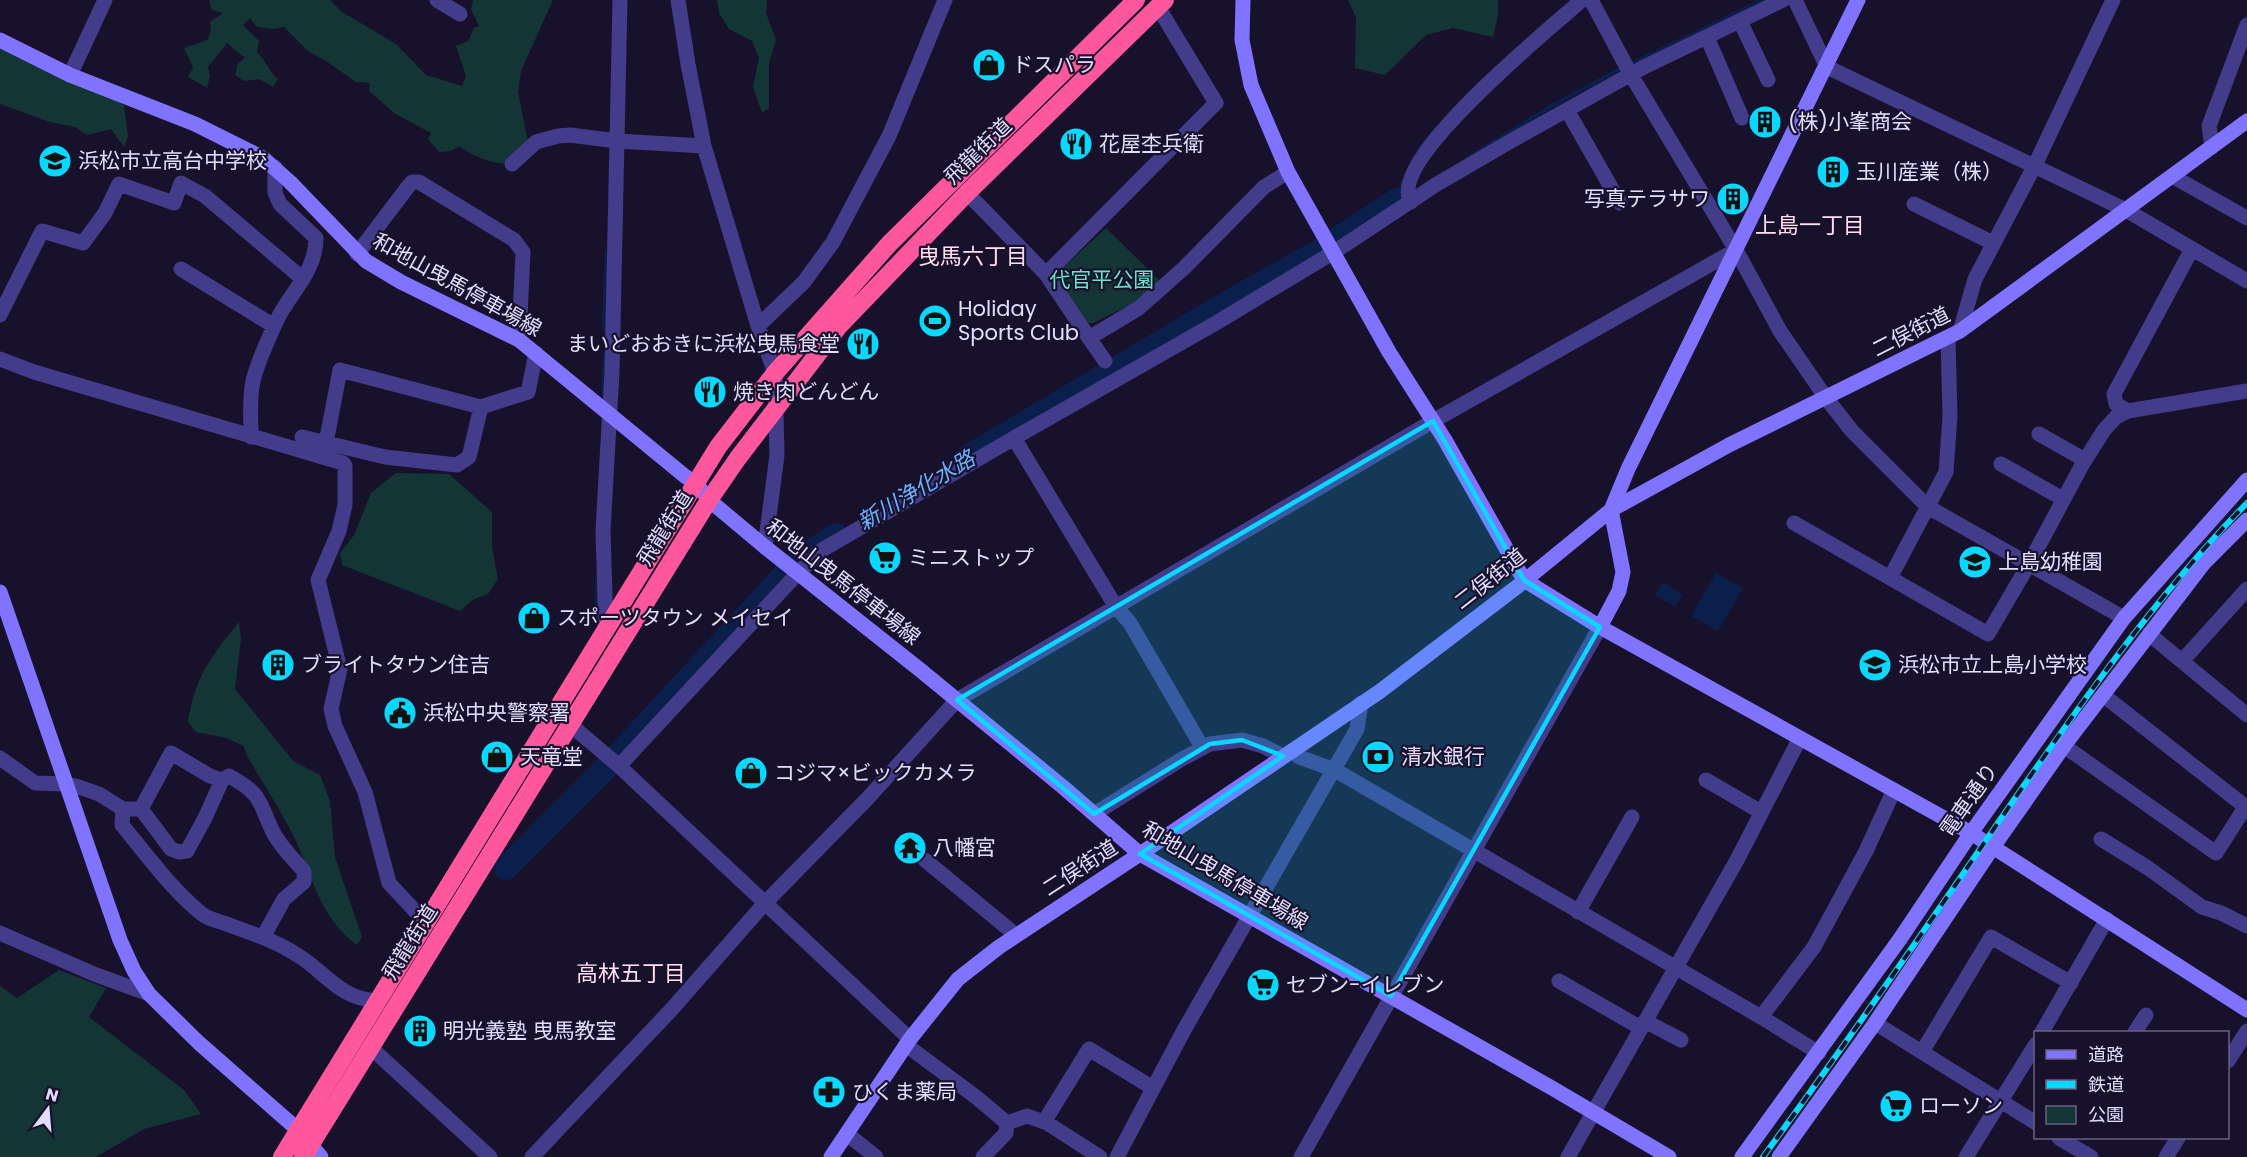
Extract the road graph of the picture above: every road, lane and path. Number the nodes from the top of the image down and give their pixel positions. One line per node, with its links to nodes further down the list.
1 (105, 0): 22 (street)
2 (437, 0): 15 (street)
3 (621, 0): 27 (street)
4 (678, 0): 28 (street)
5 (945, 0): 52 (street)
6 (1136, 0): 59 (highway, 飛龍街道)
7 (1243, 0): 33 (street)
8 (1582, 0): 36 (street)
9 (1591, 0): 21 (street)
10 (1783, 0): 16 (street)
11 (1795, 0): 20 (street)
12 (1858, 0): 20 (street)
13 (2113, 0): 31 (street)
14 (1158, 2): 35 (highway, 飛龍街道); 47 (street)
15 (460, 14)
16 (1740, 21): 18 (street); 23 (street)
17 (2247, 25): 29 (street)
18 (1707, 37): 21 (street); 25 (street)
19 (0, 40): 22 (street, 和地山曳馬停車場線)
20 (1827, 67): 31 (street); 44 (street)
21 (1628, 69): 24 (street); 44 (street)
22 (70, 75): 32 (street, 和地山曳馬停車場線)
23 (1768, 80)
24 (1567, 110): 36 (street); 37 (street)
25 (1742, 118)
26 (2247, 121): 29 (street, 二俣街道)
27 (617, 141): 28 (street); 30 (street); 65 (street)
28 (704, 146): 52 (street)
29 (2212, 147): 34 (street, 二俣街道)
30 (512, 164)
31 (2034, 165): 39 (street); 41 (street)
32 (275, 167): 45 (street, 和地山曳馬停車場線); 48 (street)
33 (1288, 172): 42 (street); 54 (street)
34 (2172, 176): 39 (street, 二俣街道); 40 (street)
35 (967, 193): 47 (street); 62 (highway, 飛龍街道)
36 (1409, 195): 42 (street)
37 (1620, 203)
38 (1914, 204): 41 (street)
39 (2126, 210): 43 (street); 53 (street, 二俣街道)
40 (2247, 218)
41 (1994, 243): 53 (street)
42 (1330, 246): 66 (street); 70 (street)
43 (2192, 249): 49 (street); 64 (street)
44 (1736, 250): 61 (street); 66 (street); 79 (street)
45 (357, 254): 55 (street, 和地山曳馬停車場線); 55 (street)
46 (181, 269): 51 (street)
47 (1046, 274): 54 (street)
48 (303, 279): 50 (street); 51 (street)
49 (2247, 281)
50 (0, 315)
51 (274, 326): 68 (street)
52 (758, 326): 59 (street)
53 (1954, 335): 61 (street, 二俣街道); 78 (street)
54 (1089, 338): 58 (street)
55 (519, 340): 56 (street, 和地山曳馬停車場線)
56 (536, 353): 63 (street); 65 (street, 和地山曳馬停車場線)
57 (0, 359): 68 (street)
58 (1104, 361)
59 (775, 373): 62 (street); 75 (highway, 飛龍街道)
60 (2247, 391): 64 (street)
61 (1826, 398): 78 (street); 79 (street, 二俣街道)
62 (777, 406): 77 (highway, 飛龍街道); 82 (street)
63 (481, 407): 71 (street); 71 (street)
64 (2128, 411): 72 (street)
65 (608, 413): 75 (street, 和地山曳馬停車場線); 92 (street)
66 (1433, 422): 86 (street); 89 (street)
67 (2039, 434): 72 (street)
68 (251, 437): 127 (street)
69 (302, 437): 71 (street)
70 (1014, 438): 84 (street); 89 (street)
71 (326, 443)
72 (2085, 460): 76 (street)
73 (2001, 464): 76 (street)
74 (2247, 480): 90 (street, 電車通り)
75 (696, 483): 77 (street, 和地山曳馬停車場線); 92 (highway, 飛龍街道)
76 (2063, 499): 83 (street)
77 (709, 500): 82 (street, 和地山曳馬停車場線); 100 (highway, 飛龍街道)
78 (1928, 507): 83 (street); 85 (street)
79 (1611, 510): 86 (street, 二俣街道); 91 (street)
80 (2247, 520): 93 (street)
81 (1794, 523): 85 (street)
82 (765, 547): 84 (street, 和地山曳馬停車場線)
83 (2029, 564): 85 (street); 90 (street)
84 (794, 569): 96 (street, 和地山曳馬停車場線); 106 (street)
85 (1890, 578)
86 (1524, 580): 91 (street); 97 (street, 二俣街道)
87 (2247, 590): 94 (street)
88 (0, 592): 110 (street)
89 (1116, 607): 96 (street); 103 (street)
90 (2124, 618): 118 (street, 電車通り)
91 (1600, 627): 101 (street); 121 (street)
92 (606, 629): 98 (highway, 飛龍街道)
93 (2149, 634): 94 (street); 95 (street)
94 (2182, 661): 99 (street)
95 (2103, 695): 102 (street); 114 (street)
96 (957, 700): 116 (street, 和地山曳馬停車場線); 124 (street)
97 (1362, 703): 104 (street, 二俣街道); 107 (street)
98 (557, 708): 100 (street); 127 (highway, 飛龍街道)
99 (2245, 709)
100 (571, 723): 106 (street); 149 (highway, 飛龍街道)
101 (1800, 738): 111 (street); 115 (street)
102 (2064, 746): 114 (street); 120 (street)
103 (1202, 747): 104 (street); 116 (street)
104 (1288, 754): 107 (street); 122 (street, 二俣街道)
105 (0, 758): 110 (street)
106 (619, 766): 124 (street)
107 (1335, 770): 121 (street); 126 (street)
108 (222, 780): 113 (street); 113 (street); 132 (street)
109 (1706, 780): 115 (street)
110 (66, 784): 112 (street); 136 (street)
111 (1894, 790): 118 (street); 141 (street)
112 (123, 809): 113 (street); 132 (street)
113 (141, 809)
114 (2246, 810)
115 (1761, 812): 133 (street)
116 (1094, 814): 122 (street, 和地山曳馬停車場線)
117 (1632, 817): 125 (street)
118 (1971, 833): 120 (street); 152 (street, 電車通り)
119 (2101, 839): 129 (street)
120 (1993, 847): 128 (street); 142 (street)
121 (1473, 851): 125 (street); 137 (street)
122 (1140, 854): 126 (street, 和地山曳馬停車場線); 131 (street, 二俣街道)
123 (925, 860): 131 (street)
124 (765, 903): 148 (street); 167 (street)
125 (1578, 912): 133 (street)
126 (1249, 916): 137 (street, 和地山曳馬停車場線); 154 (street)
127 (428, 918): 138 (highway, 飛龍街道)
128 (2107, 920): 135 (street); 139 (street)
129 (2247, 926)
130 (0, 933): 136 (street)
131 (1016, 935): 148 (street, 二俣街道)
132 (263, 937): 138 (street)
133 (1674, 967): 141 (street); 143 (street)
134 (1559, 981): 143 (street)
135 (2071, 983): 144 (street); 151 (street)
136 (150, 994): 160 (street)
137 (1391, 996): 156 (street, 和地山曳馬停車場線); 173 (street)
138 (376, 1001): 160 (highway, 飛龍街道)
139 (2247, 1010)
140 (2146, 1015): 145 (street)
141 (1761, 1017): 152 (street)
142 (1875, 1023): 151 (street); 177 (street)
143 (1643, 1024): 147 (street); 156 (street)
144 (2043, 1031)
145 (2136, 1031)
146 (2247, 1031): 153 (street)
147 (1681, 1041)
148 (908, 1042): 159 (street); 161 (street, 二俣街道)
149 (370, 1047): 164 (highway, 飛龍街道); 166 (street)
150 (2034, 1047): 155 (street)
151 (1923, 1052): 155 (street)
152 (1819, 1053): 176 (street, 電車通り)
153 (2229, 1059)
154 (1153, 1088): 157 (street); 172 (street)
155 (2000, 1101): 158 (street); 178 (street)
156 (1593, 1112): 174 (street); 175 (street, 和地山曳馬停車場線)
157 (1044, 1122): 159 (street); 171 (street)
158 (2034, 1122)
159 (1007, 1123): 170 (street)
160 (297, 1129): 164 (street); 165 (highway, 飛龍街道)
161 (847, 1134): 168 (street, 二俣街道); 169 (street)
162 (2065, 1139): 179 (street)
163 (2177, 1139): 180 (street)
164 (312, 1153)
165 (282, 1157)
166 (490, 1157)
167 (532, 1157)
168 (831, 1157)
169 (876, 1157)
170 (982, 1157)
171 (1100, 1157)
172 (1117, 1157)
173 (1301, 1157)
174 (1568, 1157)
175 (1669, 1157)
176 (1742, 1157)
177 (1779, 1157)
178 (1966, 1157)
179 (2091, 1157)
180 (2166, 1157)

